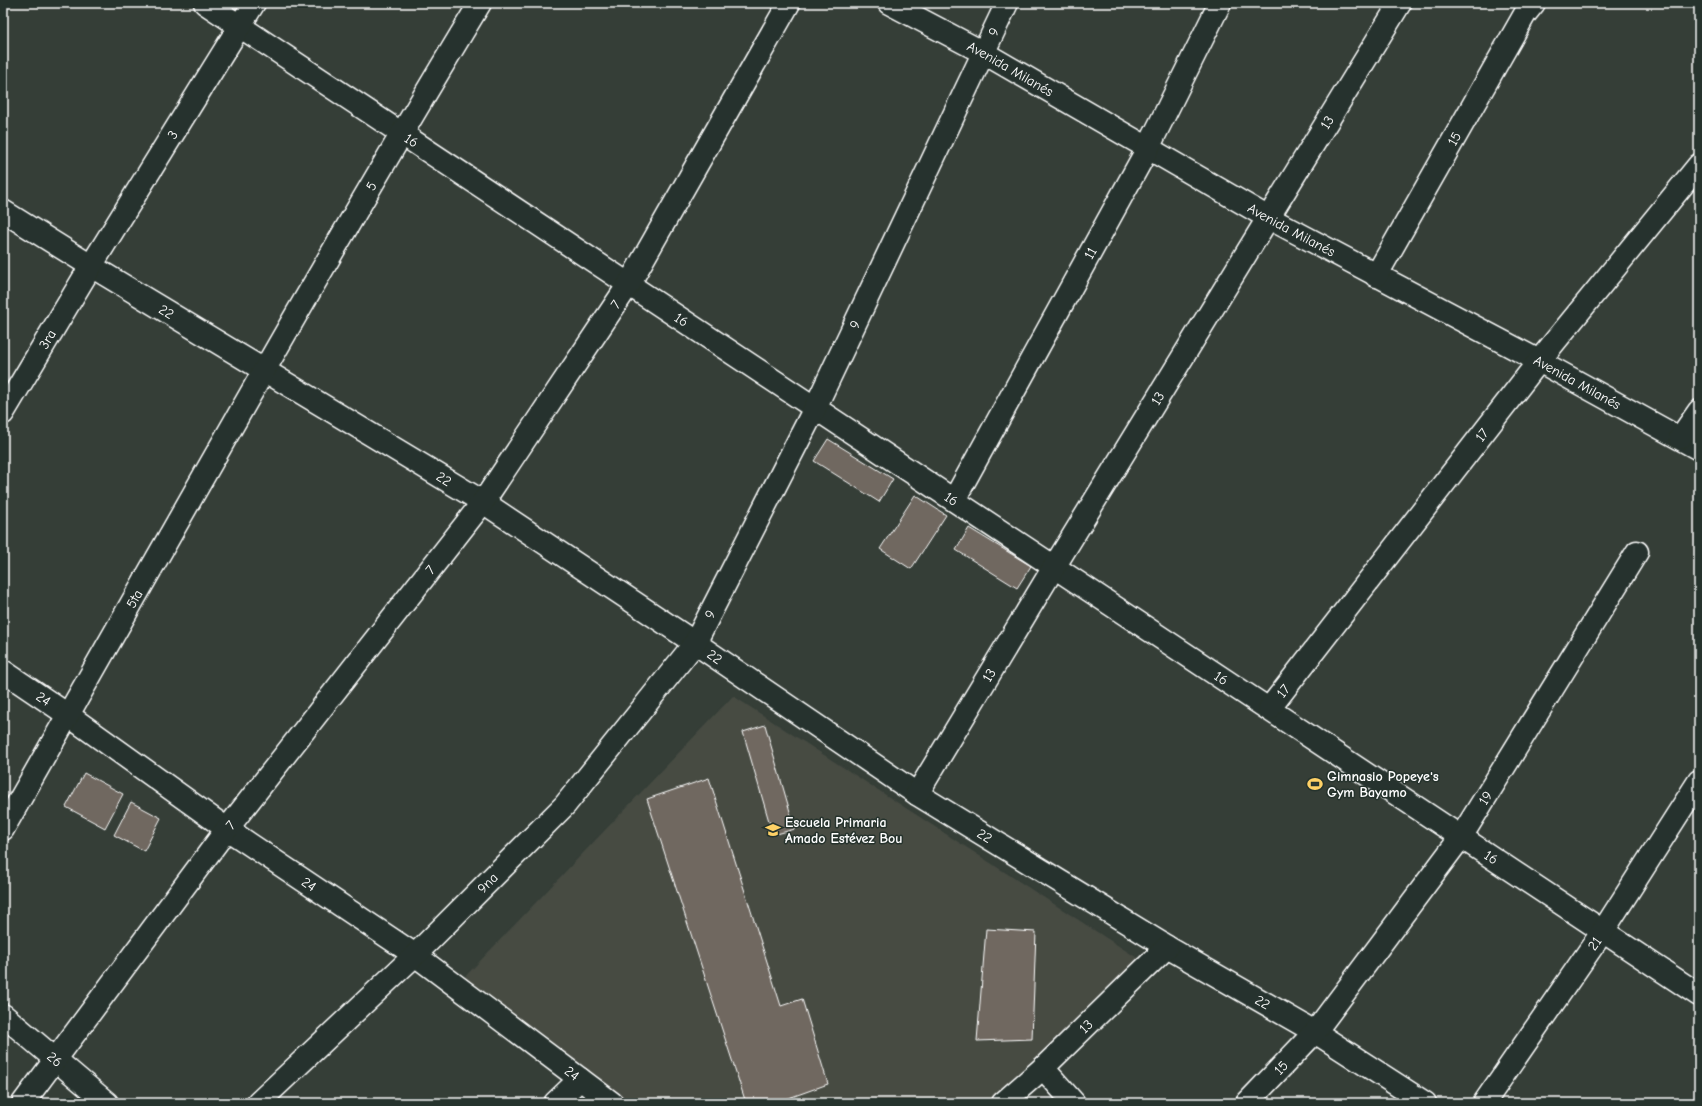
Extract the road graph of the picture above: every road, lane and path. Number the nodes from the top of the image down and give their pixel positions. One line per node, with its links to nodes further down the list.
1 (205, 3): 10 (street, 16)
2 (254, 3): 10 (street, 3)
3 (480, 3): 12 (street, 5)
4 (789, 3): 19 (street, 7)
5 (889, 3): 11 (street, Avenida Milanés)
6 (1007, 3): 11 (street, 9)
7 (1220, 3): 13 (street, 11)
8 (1400, 3): 16 (street, 13)
9 (1534, 3): 18 (street, 15)
10 (239, 26): 12 (street, 16); 17 (street, 3)
11 (984, 53): 13 (street, Avenida Milanés); 22 (street, 9)
12 (401, 133): 19 (street, 16); 21 (street, 5)
13 (1148, 148): 16 (street, Avenida Milanés); 27 (street, 11)
14 (1699, 165): 20 (street, 17)
15 (3, 211): 17 (street, 22)
16 (1267, 217): 18 (street, Avenida Milanés); 30 (street, 13)
17 (91, 266): 21 (street, 22); 24 (street, 3ra)
18 (1376, 276): 20 (street, Avenida Milanés)
19 (629, 284): 22 (street, 16); 28 (street, 7)
20 (1539, 361): 25 (street, Avenida Milanés); 33 (street, 17)
21 (264, 369): 28 (street, 22); 34 (street, 5ta)
22 (815, 408): 27 (street, 16); 31 (street, 9)
23 (1699, 411): 25 (street)
24 (3, 413)
25 (1680, 438): 26 (street, Avenida Milanés)
26 (1699, 448)
27 (954, 500): 30 (street, 16)
28 (483, 502): 31 (street, 22); 38 (street, 7)
29 (1637, 552): 39 (street, 19)
30 (1054, 566): 33 (street, 16); 36 (street, 13)
31 (695, 643): 36 (street, 22); 42 (street, 9na)
32 (3, 671): 34 (street, 24)
33 (1269, 709): 39 (street, 16)
34 (68, 715): 37 (street, 5ta); 38 (street, 24)
35 (1699, 782): 40 (street, 21)
36 (917, 794): 41 (street, 22)
37 (3, 828)
38 (227, 830): 42 (street, 24); 46 (street, 7)
39 (1461, 837): 40 (street, 16); 45 (street, 19)
40 (1603, 931): 43 (street, 16); 58 (street, 21)
41 (1167, 947): 45 (street, 22); 47 (street, 13)
42 (416, 955): 48 (street, 24); 51 (street, 9na)
43 (1699, 995)
44 (3, 1015): 46 (street, 26)
45 (1315, 1032): 56 (street, 15); 57 (street, 22)
46 (56, 1060): 49 (street, 7); 50 (street, 26)
47 (1043, 1068): 54 (street, 13); 55 (street)
48 (580, 1079): 52 (street); 53 (street, 24)
49 (23, 1103)
50 (107, 1103)
51 (258, 1103)
52 (555, 1103)
53 (612, 1103)
54 (1003, 1103)
55 (1074, 1103)
56 (1247, 1103)
57 (1425, 1103)
58 (1484, 1103)

